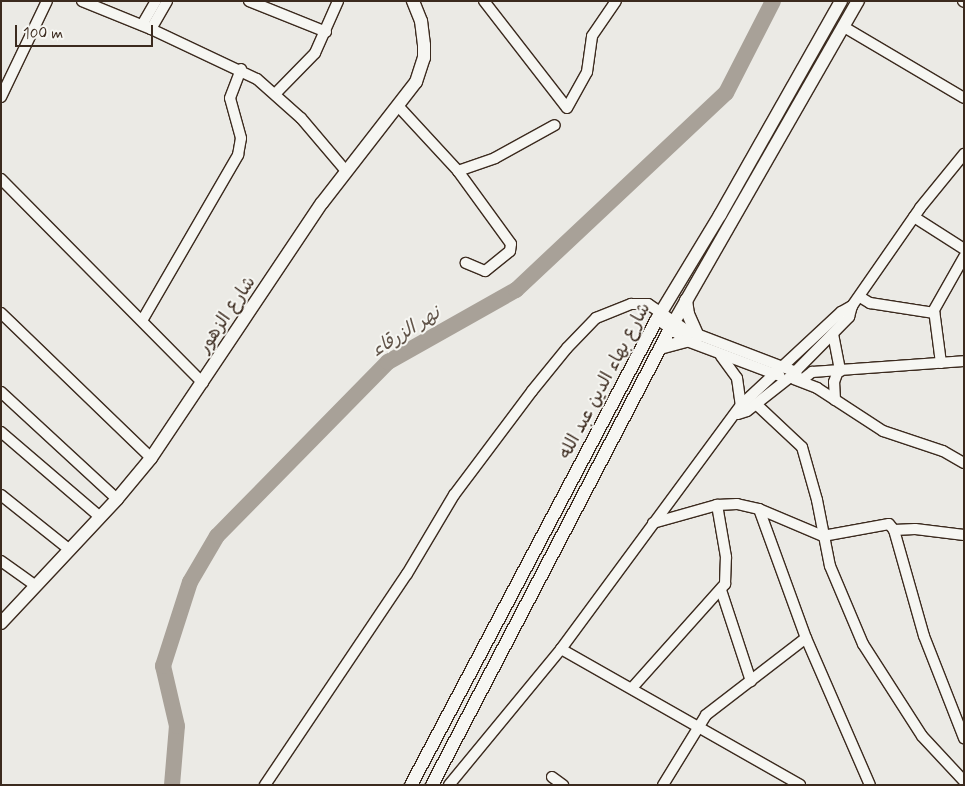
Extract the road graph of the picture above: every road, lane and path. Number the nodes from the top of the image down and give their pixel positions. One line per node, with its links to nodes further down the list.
1 (82, 1): 12 (street)
2 (156, 1): 12 (street)
3 (167, 1): 12 (street)
4 (249, 1): 14 (street)
5 (338, 1): 14 (street)
6 (413, 1): 19 (main road, شارع الزهور)
7 (484, 1): 8 (street)
8 (616, 1)
9 (841, 1): 34 (main road, شارع بهاء الدين عبد الله)
10 (858, 1): 13 (main road, شارع بهاء الدين عبد الله)
11 (44, 2): 17 (street)
12 (147, 27): 15 (street)
13 (844, 27): 18 (street); 30 (main road, شارع بهاء الدين عبد الله)
14 (326, 32): 16 (street)
15 (241, 69): 16 (street); 35 (street)
16 (276, 93): 22 (street)
17 (1, 97)
18 (964, 98)
19 (399, 107): 22 (main road, شارع الزهور); 23 (street)
20 (555, 125): 23 (street)
21 (964, 154): 25 (street)
22 (346, 171): 47 (main road, شارع الزهور)
23 (458, 171): 28 (street)
24 (1, 179): 35 (street)
25 (914, 217): 26 (street); 29 (street)
26 (964, 249)
27 (964, 257): 33 (street)
28 (466, 262)
29 (860, 297): 31 (street); 33 (street)
30 (686, 300): 36 (main road, شارع بهاء الدين عبد الله); 38 (main road)
31 (852, 306): 37 (street); 43 (street)
32 (1, 313): 53 (street)
33 (934, 313): 42 (street)
34 (659, 315): 36 (street); 77 (street); 78 (main road, شارع بهاء الدين عبد الله)
35 (143, 319): 47 (street)
36 (672, 325): 38 (street); 39 (main road, شارع بهاء الدين عبد الله)
37 (833, 334): 44 (street); 46 (street)
38 (693, 338): 39 (main road); 40 (street); 43 (street)
39 (660, 348): 79 (main road, شارع بهاء الدين عبد الله)
40 (721, 355): 45 (street); 51 (street)
41 (964, 361): 42 (street)
42 (941, 363): 44 (street)
43 (783, 367): 45 (street); 46 (street)
44 (839, 371): 46 (street); 49 (street)
45 (775, 374): 46 (street); 51 (street)
46 (796, 377): 49 (street); 50 (street)
47 (203, 383): 53 (main road, شارع الزهور)
48 (1, 392): 56 (street)
49 (835, 400): 54 (street)
50 (756, 404): 51 (street); 63 (street)
51 (740, 409): 60 (street)
52 (1, 432): 59 (street)
53 (150, 458): 56 (main road, شارع الزهور)
54 (964, 463)
55 (1, 495): 64 (street)
56 (118, 499): 59 (main road, شارع الزهور)
57 (717, 505): 58 (street); 60 (street); 67 (street)
58 (759, 509): 63 (street); 69 (street)
59 (100, 517): 64 (main road, شارع الزهور)
60 (654, 523): 70 (street)
61 (894, 530): 62 (street); 63 (street); 74 (street)
62 (964, 535)
63 (823, 536): 76 (street)
64 (70, 550): 66 (main road, شارع الزهور)
65 (1, 560): 66 (street)
66 (36, 586): 68 (main road, شارع الزهور)
67 (721, 590): 71 (street); 72 (street)
68 (1, 623)
69 (806, 638): 71 (street); 84 (street)
70 (561, 649): 72 (street); 80 (street)
71 (751, 680): 73 (street)
72 (632, 688): 73 (street)
73 (698, 726): 82 (street); 83 (street)
74 (964, 738)
75 (552, 778): 81 (street)
76 (964, 780)
77 (265, 785)
78 (411, 785)
79 (432, 785)
80 (449, 785)
81 (562, 785)
82 (663, 785)
83 (800, 785)
84 (870, 785)

